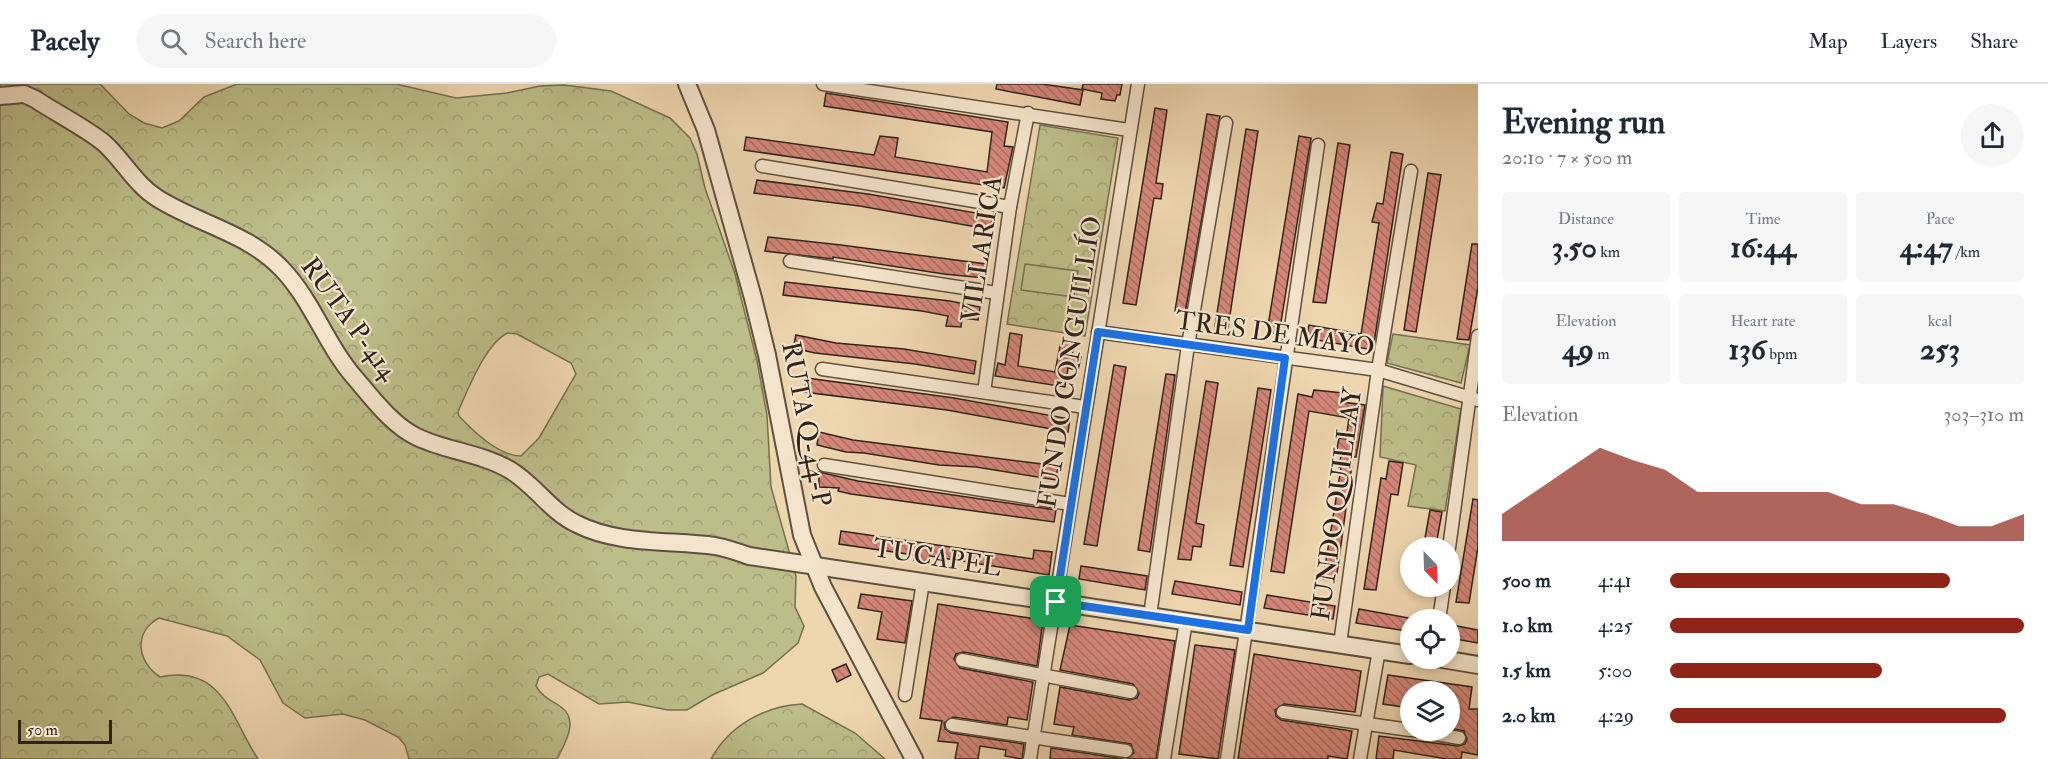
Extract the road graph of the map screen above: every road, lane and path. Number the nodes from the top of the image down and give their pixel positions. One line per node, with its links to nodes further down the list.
1 (687, 84): 26 (street, RUTA Q-44-P)
2 (823, 84): 5 (street)
3 (1138, 84): 7 (street, FUNDO CONGUILLÍO)
4 (0, 96): 26 (street, RUTA P-414)
5 (1028, 113): 7 (street); 11 (street, VILLARICA)
6 (1226, 123): 16 (street)
7 (1129, 130): 14 (street, FUNDO CONGUILLÍO)
8 (1318, 145): 17 (street)
9 (762, 166): 11 (street)
10 (1411, 171): 19 (street, FUNDO QUILLAY)
11 (1010, 207): 13 (street, VILLARICA)
12 (790, 261): 13 (street)
13 (997, 293): 20 (street, VILLARICA)
14 (1098, 332): 16 (street, TRES DE MAYO); 22 (street, FUNDO CONGUILLÍO)
15 (1478, 336): 21 (street)
16 (1188, 345): 17 (street, TRES DE MAYO); 29 (street)
17 (1285, 358): 19 (street, TRES DE MAYO); 31 (street)
18 (822, 369): 20 (street)
19 (1378, 370): 21 (street, TRES DE MAYO); 32 (street, FUNDO QUILLAY)
20 (984, 393): 22 (street)
21 (1474, 399): 25 (street)
22 (1085, 407): 24 (street, FUNDO CONGUILLÍO)
23 (824, 465): 24 (street)
24 (1070, 504): 28 (street, FUNDO CONGUILLÍO)
25 (1451, 537)
26 (813, 566): 27 (street, TUCAPEL); 47 (street, RUTA Q-44-P)
27 (923, 582): 28 (street, TUCAPEL); 40 (street)
28 (1056, 602): 29 (street, TUCAPEL); 38 (street, FUNDO CONGUILLÍO)
29 (1150, 616): 30 (street, TUCAPEL)
30 (1186, 621): 31 (street, TUCAPEL); 49 (street)
31 (1248, 630): 32 (street, TUCAPEL); 50 (street)
32 (1340, 644): 33 (street, TUCAPEL)
33 (1379, 650): 34 (street, TUCAPEL); 42 (street)
34 (1400, 653)
35 (962, 660): 38 (street)
36 (1460, 662): 37 (street)
37 (1478, 665)
38 (1043, 677): 39 (street); 45 (street, FUNDO CONGUILLÍO)
39 (1131, 692)
40 (905, 695)
41 (1283, 712): 42 (street)
42 (1365, 723): 44 (street); 51 (street)
43 (952, 724): 45 (street)
44 (1400, 728)
45 (1034, 737): 46 (street); 48 (street, FUNDO CONGUILLÍO)
46 (1126, 751)
47 (914, 759)
48 (1030, 759)
49 (1164, 759)
50 (1227, 759)
51 (1360, 759)

